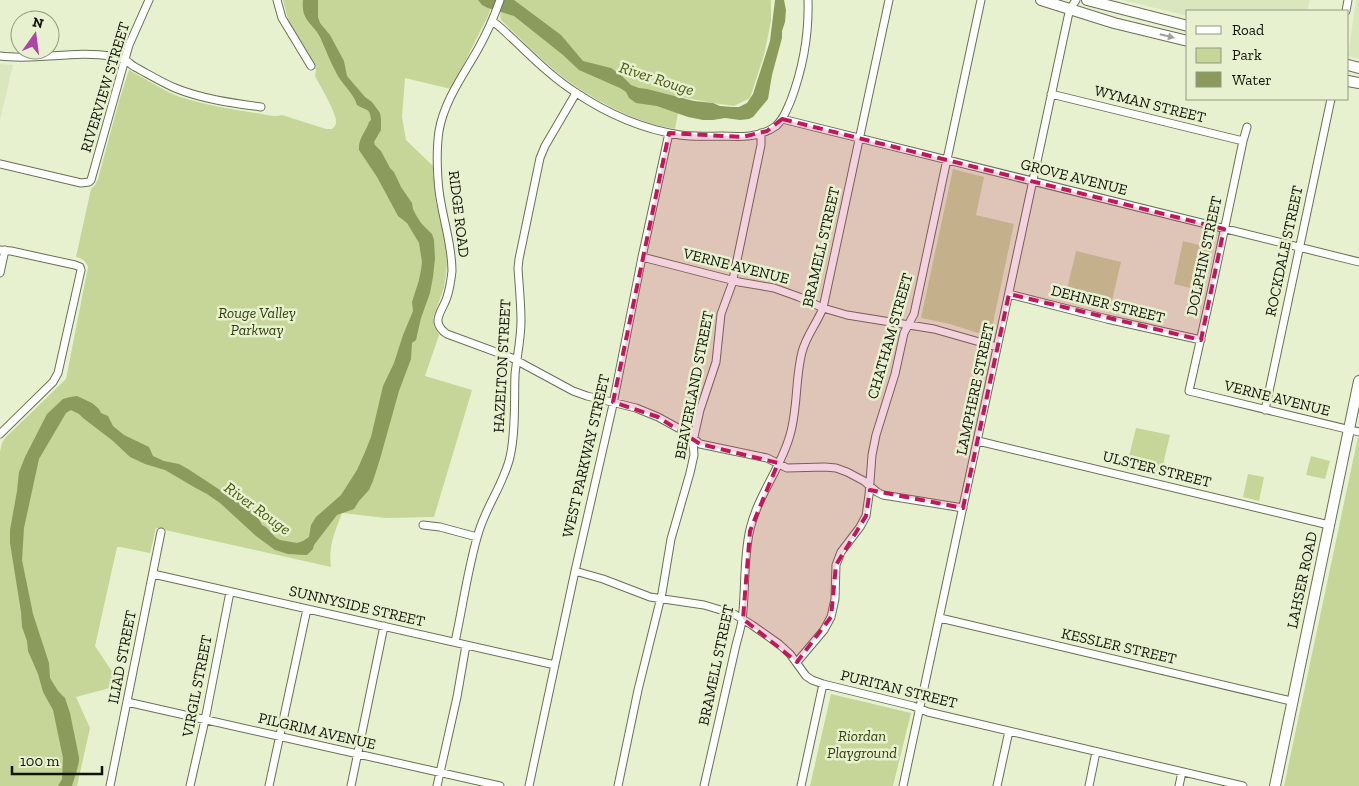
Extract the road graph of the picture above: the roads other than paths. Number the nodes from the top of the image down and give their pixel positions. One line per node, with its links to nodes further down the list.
1 (149, 0): 18 (street, RIVERVIEW STREET)
2 (277, 0): 19 (street)
3 (500, 0): 12 (street, RIDGE ROAD)
4 (808, 0): 24 (street)
5 (889, 0): 28 (street, BRAMELL STREET)
6 (981, 0): 30 (street, CHATHAM STREET)
7 (1041, 0): 9 (main road)
8 (1087, 0): 10 (main road)
9 (1073, 4): 13 (main road); 21 (street, LAMPHERE STREET)
10 (1111, 5): 11 (main road); 13 (main road)
11 (1140, 14): 14 (main road); 15 (main road)
12 (493, 19): 20 (street); 45 (street, RIDGE ROAD)
13 (1114, 23): 15 (main road)
14 (1186, 26)
15 (1136, 28): 16 (main road, one-way to 16)
16 (1186, 40)
17 (0, 56): 18 (street)
18 (125, 60): 23 (street); 31 (street, RIVERVIEW STREET)
19 (311, 66)
20 (576, 93): 26 (street); 45 (street, HAZELTON STREET)
21 (1051, 94): 29 (street, WYMAN STREET); 32 (street, LAMPHERE STREET)
22 (1331, 100): 34 (street, ROCKDALE STREET)
23 (261, 108)
24 (782, 119): 27 (street); 28 (street, GROVE AVENUE)
25 (1247, 127): 29 (street, DOLPHIN STREET)
26 (669, 133): 27 (street); 36 (street, WEST PARKWAY STREET)
27 (761, 133): 39 (street, BEAVERLAND STREET)
28 (860, 138): 30 (street, GROVE AVENUE); 41 (street, BRAMELL STREET)
29 (1243, 141): 33 (street, DOLPHIN STREET)
30 (946, 160): 32 (street, GROVE AVENUE); 42 (street, CHATHAM STREET)
31 (0, 164)
32 (1032, 182): 33 (street, GROVE AVENUE); 40 (street, LAMPHERE STREET)
33 (1224, 229): 34 (street, GROVE AVENUE); 43 (street, DOLPHIN STREET)
34 (1299, 247): 37 (street, GROVE AVENUE); 49 (street, ROCKDALE STREET)
35 (2, 250): 38 (street); 51 (street)
36 (642, 257): 39 (street, VERNE AVENUE); 48 (street, WEST PARKWAY STREET)
37 (1359, 262)
38 (0, 273)
39 (733, 280): 41 (street, VERNE AVENUE); 52 (street, BEAVERLAND STREET)
40 (1009, 294): 43 (street, DEHNER STREET); 44 (street, LAMPHERE STREET)
41 (823, 308): 42 (street, VERNE AVENUE); 54 (street, BRAMELL STREET)
42 (909, 325): 44 (street, VERNE AVENUE); 55 (street, CHATHAM STREET)
43 (1201, 340): 47 (street, DOLPHIN STREET)
44 (997, 347): 53 (street, LAMPHERE STREET)
45 (517, 360): 48 (street); 60 (street, HAZELTON STREET)
46 (1359, 381): 50 (main road, LAHSER ROAD)
47 (1189, 391): 49 (street, VERNE AVENUE)
48 (613, 402): 52 (street); 61 (street, WEST PARKWAY STREET)
49 (1265, 410): 50 (street, VERNE AVENUE)
50 (1354, 431): 58 (main road, LAHSER ROAD)
51 (0, 433)
52 (694, 439): 54 (street); 64 (street, BEAVERLAND STREET)
53 (978, 441): 56 (street, LAMPHERE STREET); 58 (street, ULSTER STREET)
54 (779, 464): 55 (street); 67 (street, BRAMELL STREET)
55 (869, 486): 56 (street); 71 (street, CHATHAM STREET)
56 (963, 508): 66 (street, LAMPHERE STREET)
57 (423, 525): 60 (street)
58 (1329, 525): 75 (main road, LAHSER ROAD)
59 (161, 532): 62 (street, ILIAD STREET)
60 (477, 537): 69 (street, HAZELTON STREET)
61 (575, 571): 64 (street, PURITAN STREET); 72 (street, WEST PARKWAY STREET)
62 (153, 574): 63 (street, SUNNYSIDE STREET); 74 (street, ILIAD STREET)
63 (230, 592): 65 (street, SUNNYSIDE STREET); 77 (street, VIRGIL STREET)
64 (660, 600): 67 (street, PURITAN STREET); 91 (street, BEAVERLAND STREET)
65 (307, 609): 68 (street, SUNNYSIDE STREET); 79 (street)
66 (940, 618): 75 (street, KESSLER STREET); 76 (street, LAMPHERE STREET)
67 (743, 619): 71 (street, PURITAN STREET); 92 (street, BRAMELL STREET)
68 (384, 626): 69 (street, SUNNYSIDE STREET); 81 (street)
69 (455, 642): 70 (street, SUNNYSIDE STREET)
70 (466, 645): 72 (street, SUNNYSIDE STREET); 83 (street)
71 (797, 662): 73 (street, PURITAN STREET)
72 (555, 665): 90 (street, WEST PARKWAY STREET)
73 (823, 684): 76 (street, PURITAN STREET); 93 (street)
74 (127, 702): 77 (street, PILGRIM AVENUE); 84 (street, ILIAD STREET)
75 (1292, 702): 99 (main road, LAHSER ROAD)
76 (920, 709): 78 (street, PURITAN STREET); 94 (street, LAMPHERE STREET)
77 (205, 720): 79 (street, PILGRIM AVENUE); 85 (street, VIRGIL STREET)
78 (1009, 731): 80 (street, PURITAN STREET); 95 (street)
79 (280, 736): 81 (street, PILGRIM AVENUE); 86 (street)
80 (1096, 752): 82 (street, PURITAN STREET); 96 (street)
81 (358, 754): 83 (street, PILGRIM AVENUE); 87 (street)
82 (1182, 772): 97 (street); 98 (street, PURITAN STREET)
83 (440, 773): 88 (street); 89 (street, PILGRIM AVENUE)
84 (110, 786)
85 (190, 786)
86 (269, 786)
87 (351, 786)
88 (437, 786)
89 (500, 786)
90 (530, 786)
91 (618, 786)
92 (704, 786)
93 (801, 786)
94 (903, 786)
95 (997, 786)
96 (1089, 786)
97 (1179, 786)
98 (1243, 786)
99 (1275, 786)

